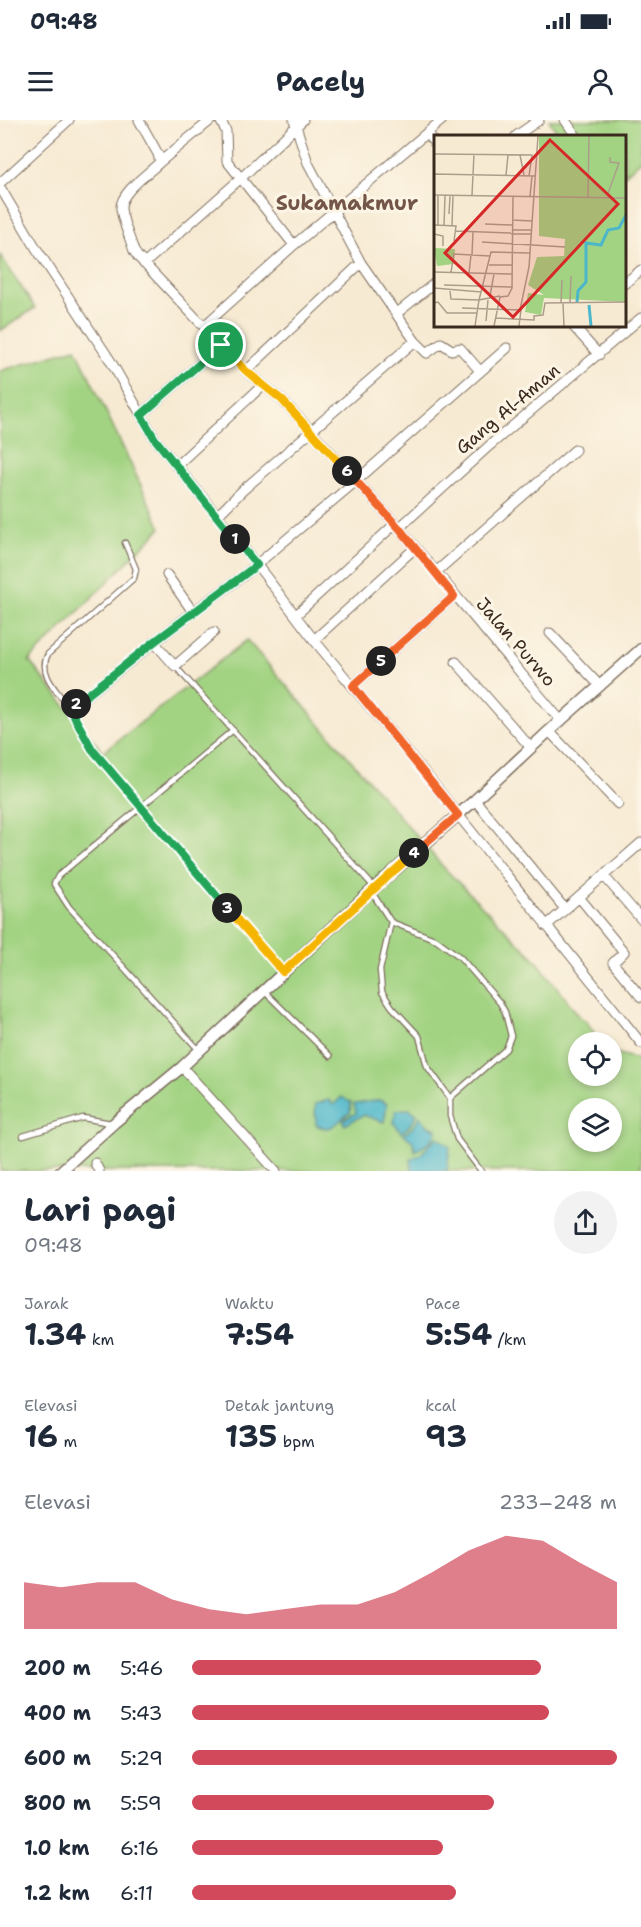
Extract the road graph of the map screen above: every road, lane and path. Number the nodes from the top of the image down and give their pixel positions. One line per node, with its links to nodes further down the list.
1 (69, 120): 15 (street)
2 (139, 120): 13 (street)
3 (211, 120): 13 (street)
4 (220, 120): 14 (street)
5 (442, 120): 9 (street)
6 (539, 120): 10 (street)
7 (565, 120): 11 (street)
8 (298, 122): 14 (street); 16 (street)
9 (427, 134): 12 (street); 16 (street)
10 (517, 135)
11 (575, 135)
12 (434, 144)
13 (160, 162): 19 (street, Jalan Purwo)
14 (240, 180): 17 (street); 19 (street)
15 (0, 185): 34 (street)
16 (334, 211): 17 (street); 18 (street)
17 (294, 245): 25 (street)
18 (361, 263): 23 (street); 31 (street)
19 (144, 264): 25 (street, Jalan Purwo)
20 (641, 270): 21 (street)
21 (626, 282)
22 (434, 283): 23 (street)
23 (396, 314): 27 (street)
24 (641, 318): 30 (street, Gang Al-Aman)
25 (204, 326): 28 (street, Jalan Purwo)
26 (576, 327): 30 (street)
27 (415, 341): 32 (street); 35 (street)
28 (221, 345): 31 (street, Jalan Purwo); 34 (street)
29 (507, 348): 32 (street)
30 (598, 355): 40 (street, Gang Al-Aman)
31 (246, 371): 33 (street, Jalan Purwo)
32 (480, 371): 38 (street)
33 (263, 385): 35 (street, Jalan Purwo); 37 (street)
34 (141, 415): 37 (street)
35 (311, 431): 38 (street, Jalan Purwo); 39 (street)
36 (575, 450): 44 (street)
37 (176, 466): 39 (street)
38 (356, 482): 40 (street, Jalan Purwo); 43 (street)
39 (217, 516): 43 (street)
40 (397, 526): 42 (street, Jalan Purwo); 48 (street, Gang Al-Aman)
41 (125, 543): 58 (lane)
42 (415, 548): 44 (street, Jalan Purwo); 51 (street)
43 (257, 565): 47 (street); 48 (street)
44 (436, 572): 46 (street, Jalan Purwo)
45 (167, 575): 47 (street)
46 (454, 596): 56 (street); 59 (street, Jalan Purwo)
47 (194, 612): 52 (street)
48 (296, 615): 51 (street)
49 (214, 632): 55 (street)
50 (550, 633): 57 (street)
51 (315, 640): 56 (street)
52 (154, 642): 55 (street); 58 (street)
53 (641, 650): 57 (street)
54 (456, 662): 62 (street)
55 (175, 666): 60 (lane)
56 (353, 686): 66 (street)
57 (600, 686): 59 (street)
58 (70, 709): 65 (lane)
59 (561, 720): 61 (street)
60 (233, 730): 65 (lane); 69 (lane)
61 (549, 731): 62 (street); 64 (street)
62 (531, 748): 63 (street)
63 (475, 800): 66 (street); 71 (street)
64 (618, 804)
65 (142, 807): 75 (lane); 79 (lane)
66 (458, 815): 69 (street); 74 (street)
67 (641, 843): 68 (street)
68 (604, 876): 70 (street); 72 (street)
69 (373, 889): 73 (lane); 75 (street)
70 (579, 897): 71 (street); 77 (street)
71 (565, 909): 74 (street)
72 (641, 919)
73 (391, 922): 82 (lane); 82 (lane)
74 (546, 926): 78 (street)
75 (283, 972): 76 (street)
76 (264, 991): 79 (street); 80 (lane)
77 (641, 997)
78 (641, 1043)
79 (200, 1050): 81 (street)
80 (330, 1056)
81 (182, 1067): 83 (street); 86 (street)
82 (450, 1098): 87 (lane)
83 (114, 1123): 84 (lane); 85 (street)
84 (23, 1136)
85 (61, 1171)
86 (276, 1171)
87 (481, 1171)

